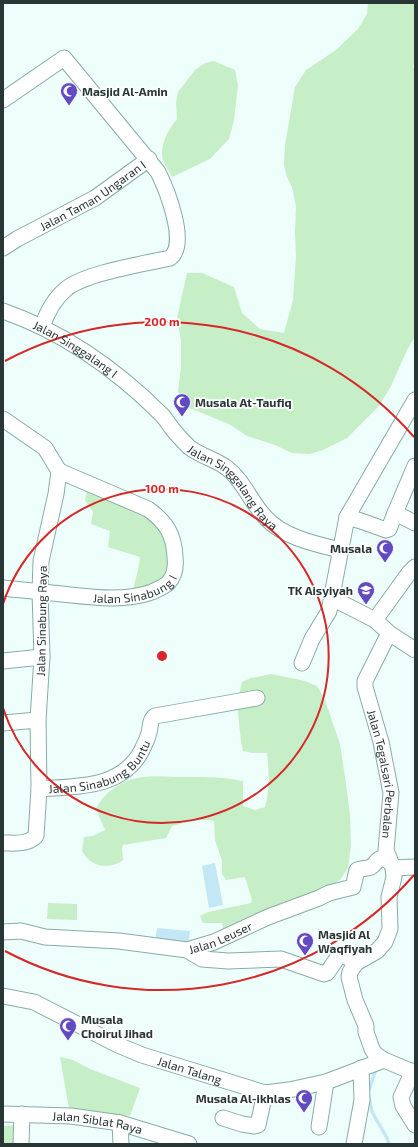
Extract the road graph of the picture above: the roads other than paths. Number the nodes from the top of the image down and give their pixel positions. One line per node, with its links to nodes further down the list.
1 (3, 100): 2 (street, Jalan Taman Ungaran I)
2 (149, 159): 3 (street, Jalan Taman Ungaran I); 5 (street)
3 (3, 248)
4 (3, 311): 5 (street, Jalan Singgalang I)
5 (42, 327): 6 (street, Jalan Singgalang I)
6 (143, 397): 14 (street, Jalan Singgalang Raya)
7 (415, 400): 12 (street)
8 (3, 419): 10 (street)
9 (415, 466): 11 (street)
10 (59, 471): 17 (street, Jalan Sinabung Raya); 17 (street, Jalan Sinabung I)
11 (395, 513): 12 (street); 13 (street)
12 (347, 517): 14 (street)
13 (415, 523)
14 (340, 550): 18 (street)
15 (415, 568): 19 (street)
16 (3, 588): 17 (street, Jalan Sinabung I)
17 (40, 592): 22 (street, Jalan Sinabung Raya)
18 (332, 598): 19 (street); 24 (street)
19 (375, 620): 20 (street)
20 (389, 633): 21 (street); 30 (street, Jalan Tegalsari Perbalan)
21 (415, 650)
22 (42, 657): 23 (street); 26 (street, Jalan Sinabung Raya)
23 (3, 661)
24 (302, 663)
25 (257, 698): 28 (street, Jalan Sinabung Buntu)
26 (38, 720): 27 (street); 28 (street, Jalan Sinabung Raya)
27 (3, 723)
28 (39, 789): 29 (street, Jalan Sinabung Raya)
29 (3, 843)
30 (392, 865): 31 (street); 33 (street, Jalan Leuser); 34 (street, Jalan Tegalsari Perbalan)
31 (415, 867)
32 (3, 932): 33 (street, Jalan Leuser)
33 (187, 950): 34 (street)
34 (356, 963): 36 (street)
35 (3, 996): 40 (street, Jalan Talang)
36 (384, 1060): 37 (street, Jalan Talang); 38 (street)
37 (361, 1068): 39 (street, Jalan Talang); 50 (street)
38 (414, 1072): 45 (street)
39 (326, 1082): 40 (street, Jalan Talang); 46 (street)
40 (265, 1093): 43 (street)
41 (3, 1114): 42 (street, Jalan Siblat Raya)
42 (22, 1114): 44 (street, Jalan Siblat Raya); 47 (street)
43 (223, 1118)
44 (120, 1123): 48 (street); 49 (street, Jalan Siblat Raya)
45 (415, 1125)
46 (319, 1127)
47 (21, 1144)
48 (121, 1144)
49 (189, 1144)
50 (354, 1144)

